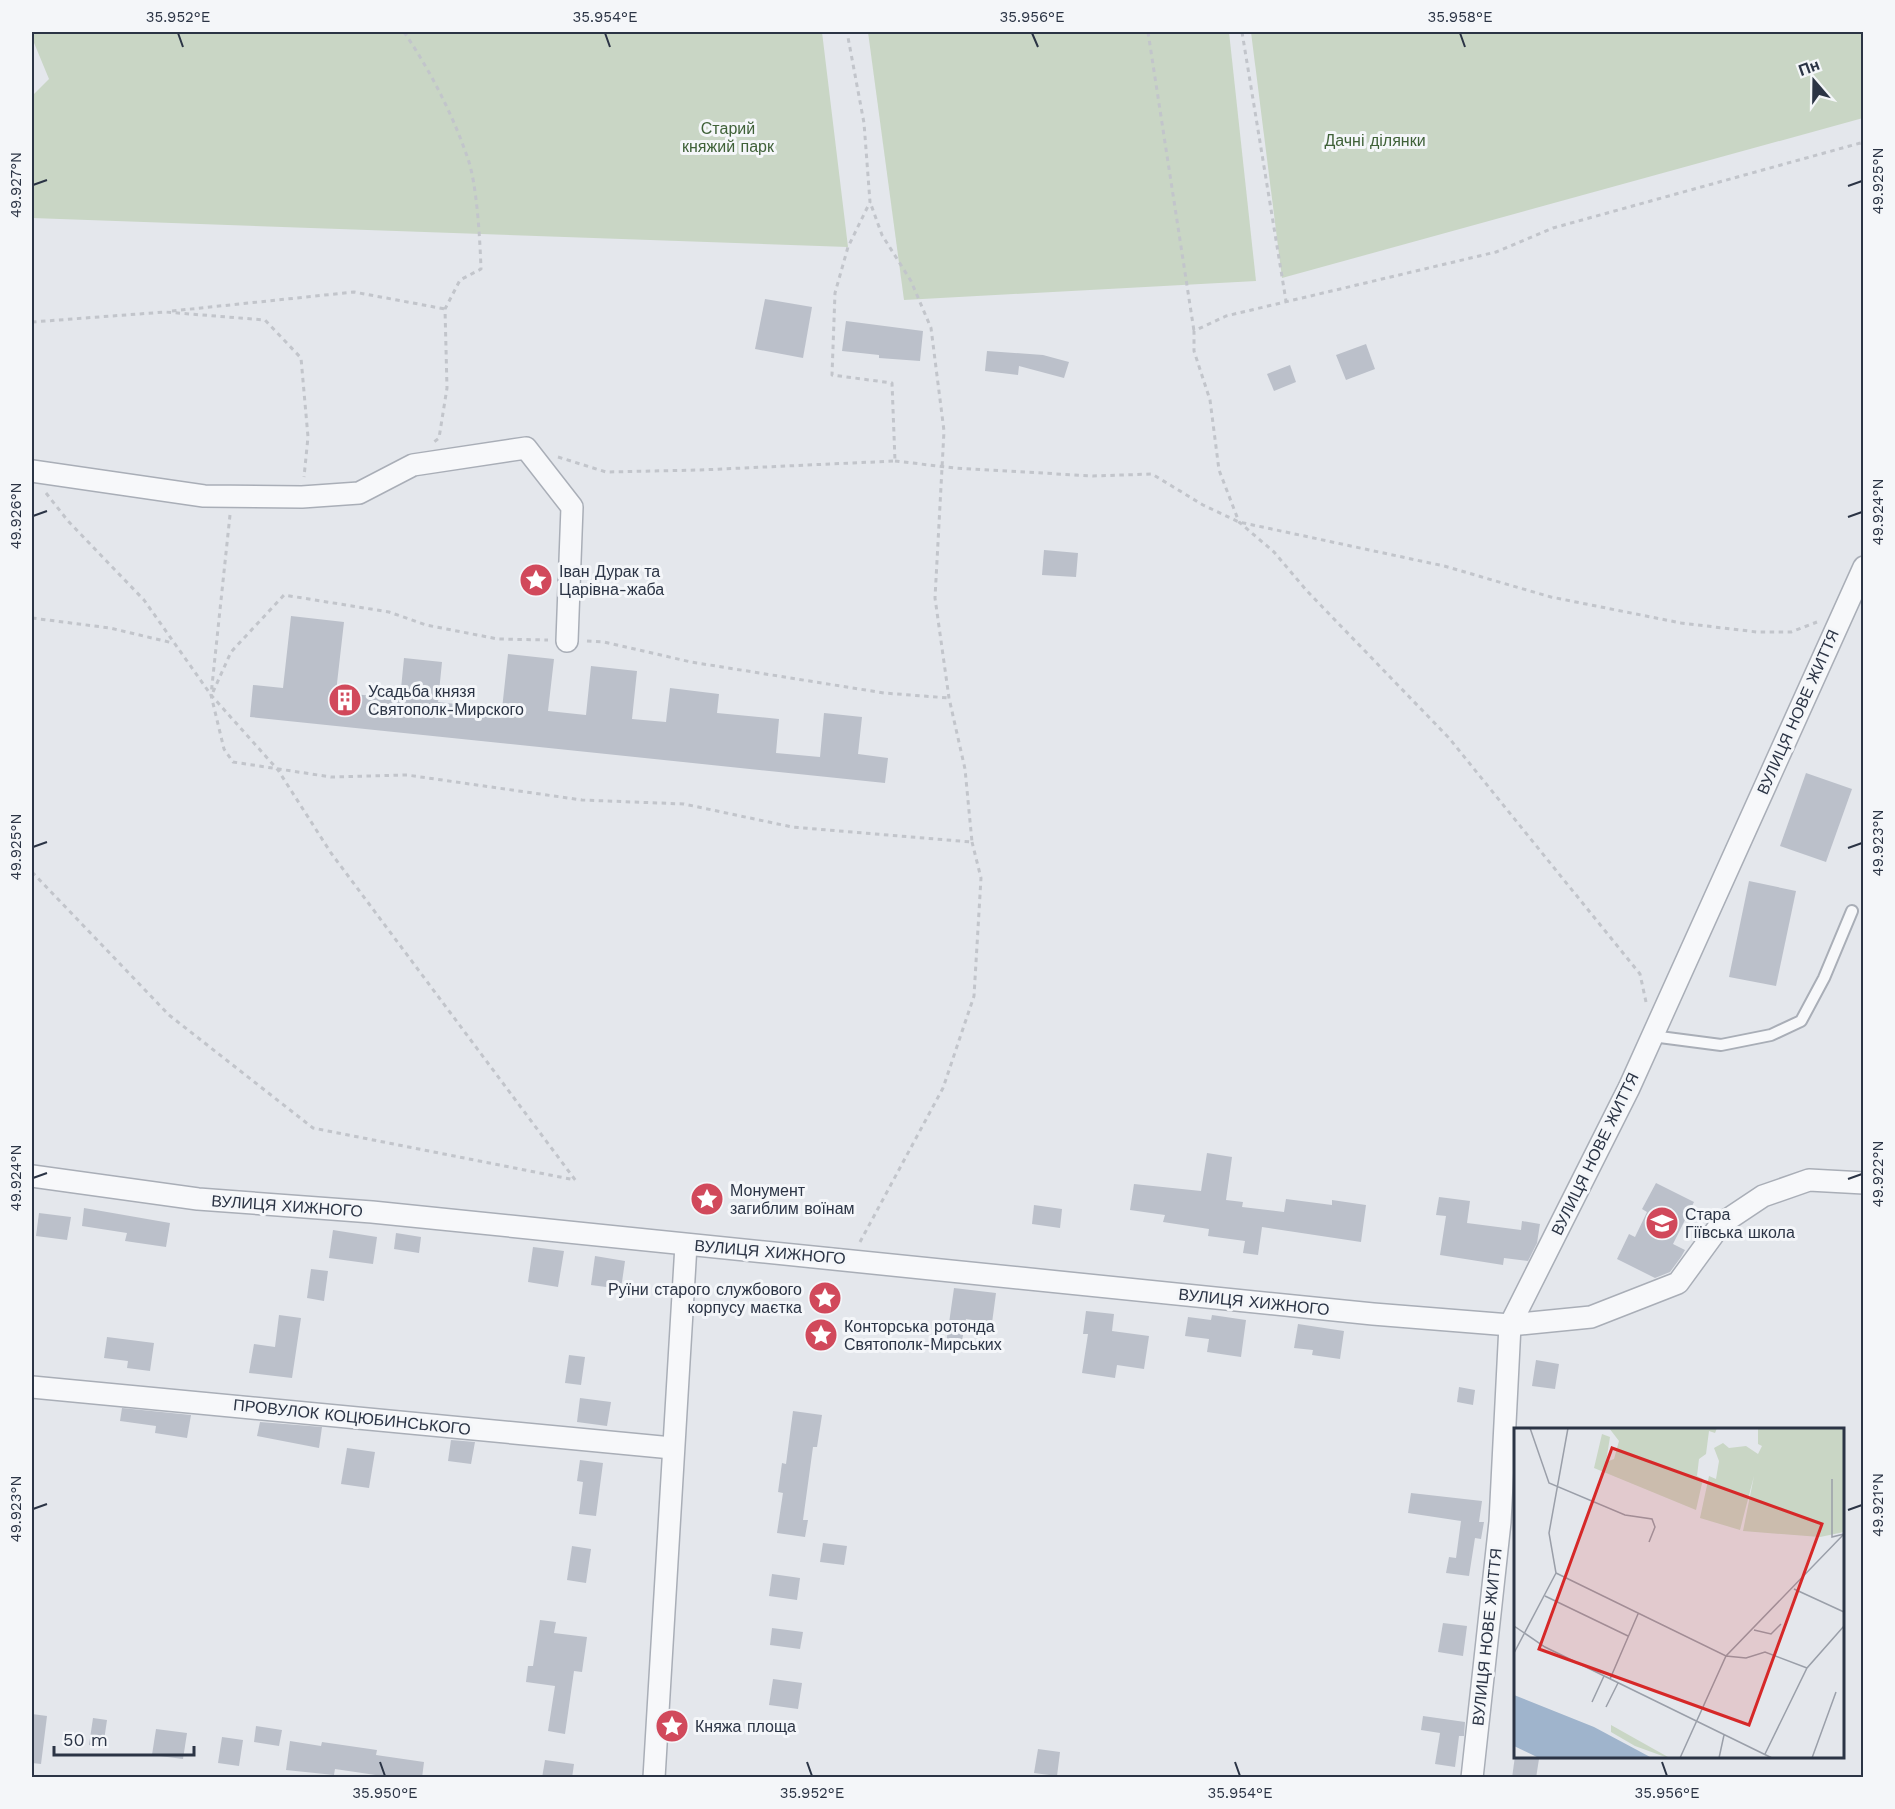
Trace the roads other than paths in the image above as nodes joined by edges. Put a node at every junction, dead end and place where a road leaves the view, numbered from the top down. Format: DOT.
graph roads {
  1 [pos="35,478"];
  2 [pos="1863,567"];
  3 [pos="1857,594"];
  4 [pos="567,641"];
  5 [pos="1852,911"];
  6 [pos="1652,1036"];
  7 [pos="32,1176"];
  8 [pos="1863,1183"];
  9 [pos="686,1245"];
  10 [pos="1510,1325"];
  11 [pos="32,1387"];
  12 [pos="672,1448"];
  13 [pos="654,1778"];
  14 [pos="1472,1778"];
  1 -- 4 [label="street"];
  2 -- 3 [label="street, ВУЛИЦЯ НОВЕ ЖИТТЯ"];
  3 -- 6 [label="street, ВУЛИЦЯ НОВЕ ЖИТТЯ"];
  5 -- 6 [label="lane"];
  6 -- 10 [label="street, ВУЛИЦЯ НОВЕ ЖИТТЯ"];
  7 -- 9 [label="street, ВУЛИЦЯ ХИЖНОГО"];
  8 -- 10 [label="street, ВУЛИЦЯ ХИЖНОГО"];
  9 -- 10 [label="street, ВУЛИЦЯ ХИЖНОГО"];
  9 -- 12 [label="street"];
  10 -- 14 [label="street, ВУЛИЦЯ НОВЕ ЖИТТЯ"];
  11 -- 12 [label="street, ПРОВУЛОК КОЦЮБИНСЬКОГО"];
  12 -- 13 [label="street"];
}
